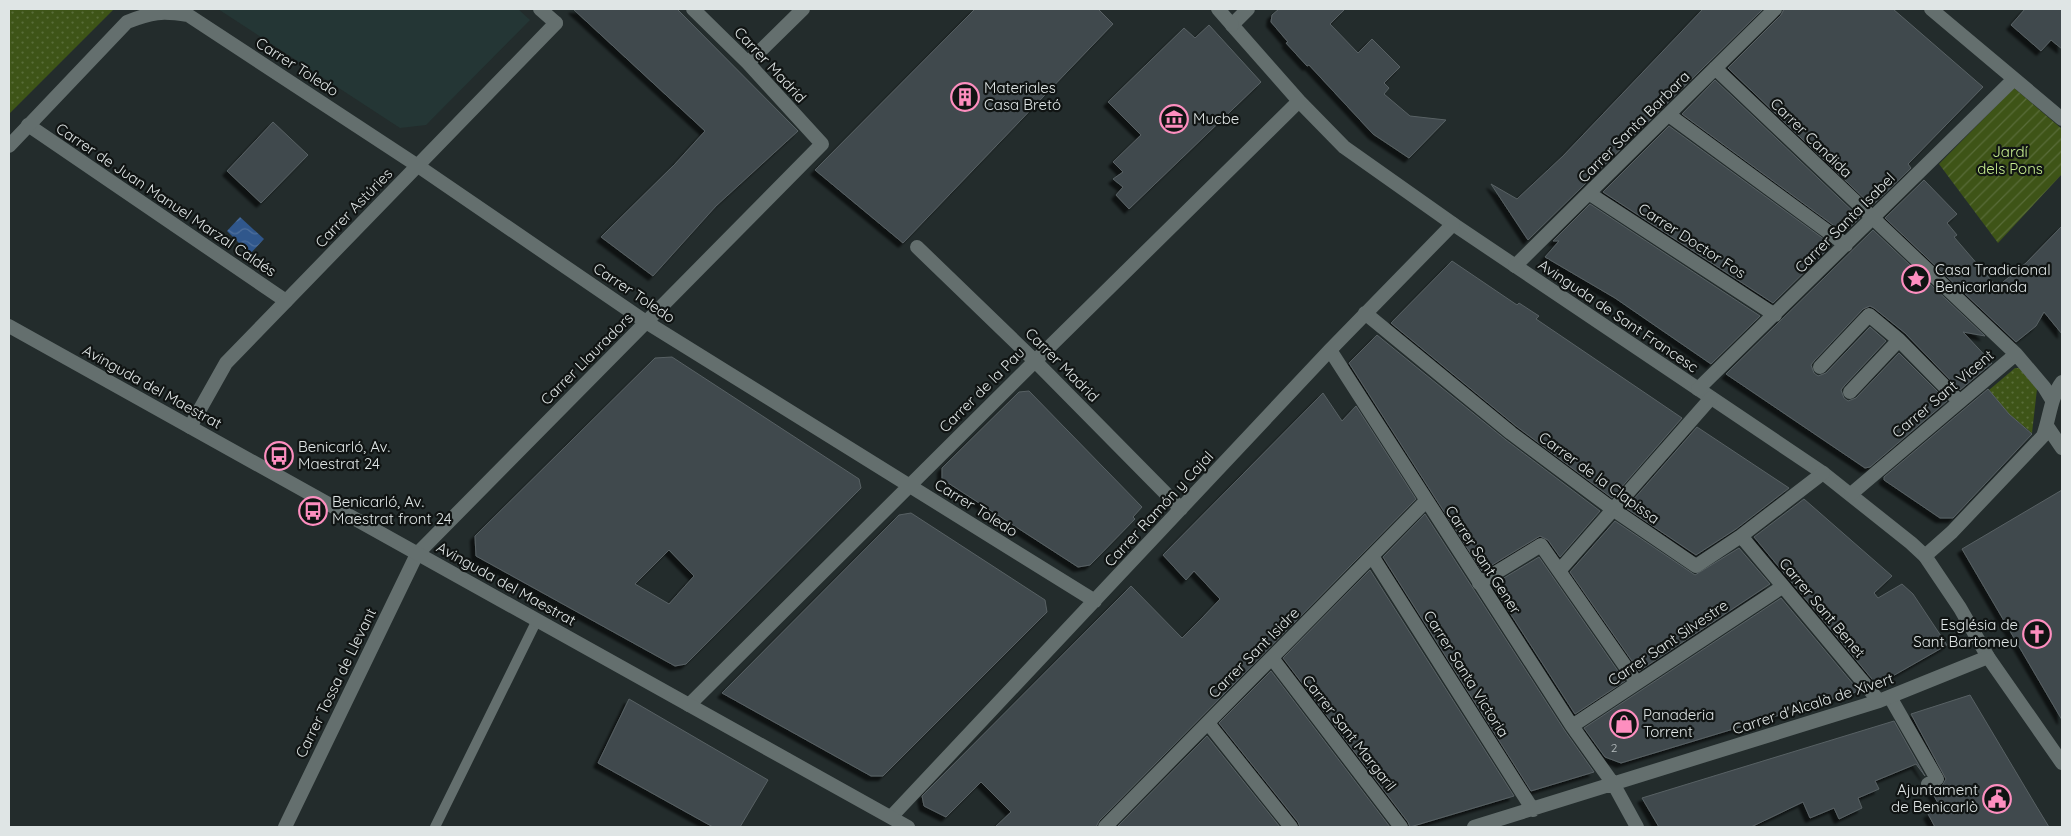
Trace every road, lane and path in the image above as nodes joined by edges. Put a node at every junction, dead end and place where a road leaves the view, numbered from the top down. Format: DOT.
graph roads {
  1 [pos="540,9"];
  2 [pos="693,9"];
  3 [pos="803,9"];
  4 [pos="1218,9"];
  5 [pos="1248,9"];
  6 [pos="1775,9"];
  7 [pos="1931,9"];
  8 [pos="159,10"];
  9 [pos="1232,25"];
  10 [pos="748,63"];
  11 [pos="1715,68"];
  12 [pos="2014,79"];
  13 [pos="1299,101"];
  14 [pos="1669,115"];
  15 [pos="2062,119"];
  16 [pos="28,125"];
  17 [pos="822,144"];
  18 [pos="9,146"];
  19 [pos="418,166"];
  20 [pos="1590,194"];
  21 [pos="1872,219"];
  22 [pos="1453,224"];
  23 [pos="1846,245"];
  24 [pos="918,247"];
  25 [pos="1515,266"];
  26 [pos="286,301"];
  27 [pos="1365,314"];
  28 [pos="1775,315"];
  29 [pos="646,322"];
  30 [pos="9,326"];
  31 [pos="1898,340"];
  32 [pos="1330,350"];
  33 [pos="2016,354"];
  34 [pos="1035,361"];
  35 [pos="1820,367"];
  36 [pos="2062,382"];
  37 [pos="1698,389"];
  38 [pos="1850,392"];
  39 [pos="1711,398"];
  40 [pos="2052,400"];
  41 [pos="1959,401"];
  42 [pos="2047,426"];
  43 [pos="190,427"];
  44 [pos="2062,448"];
  45 [pos="1822,474"];
  46 [pos="909,485"];
  47 [pos="1851,494"];
  48 [pos="1426,501"];
  49 [pos="1181,509"];
  50 [pos="1614,510"];
  51 [pos="1741,536"];
  52 [pos="417,554"];
  53 [pos="1372,556"];
  54 [pos="1925,556"];
  55 [pos="1559,571"];
  56 [pos="1479,583"];
  57 [pos="1782,587"];
  58 [pos="1095,601"];
  59 [pos="537,620"];
  60 [pos="1988,657"];
  61 [pos="1272,658"];
  62 [pos="1636,683"];
  63 [pos="1884,699"];
  64 [pos="689,705"];
  65 [pos="1208,723"];
  66 [pos="1572,726"];
  67 [pos="2061,759"];
  68 [pos="1928,784"];
  69 [pos="1614,785"];
  70 [pos="1533,810"];
  71 [pos="891,817"];
  72 [pos="285,827"];
  73 [pos="435,827"];
  74 [pos="908,827"];
  75 [pos="1105,827"];
  76 [pos="1291,827"];
  77 [pos="1401,827"];
  78 [pos="1474,827"];
  79 [pos="1637,827"];
  1 -- 19 [label="street, Carrer Astúries"];
  2 -- 10 [label="street, Carrer Madrid"];
  3 -- 10 [label="street"];
  4 -- 9 [label="street, Avinguda de Sant Francesc"];
  5 -- 9 [label="street"];
  6 -- 11 [label="street, Carrer Santa Barbara"];
  7 -- 12 [label="street"];
  8 -- 16 [label="street"];
  8 -- 19 [label="street, Carrer Toledo"];
  9 -- 13 [label="street, Avinguda de Sant Francesc"];
  10 -- 17 [label="street, Carrer Madrid"];
  11 -- 14 [label="street, Carrer Santa Barbara"];
  11 -- 21 [label="street, Carrer Candida"];
  12 -- 15 [label="street"];
  12 -- 21 [label="street, Carrer Santa Isabel"];
  13 -- 22 [label="street, Avinguda de Sant Francesc"];
  13 -- 34 [label="street, Carrer de la Pau"];
  14 -- 20 [label="street, Carrer Santa Barbara"];
  14 -- 23 [label="street"];
  16 -- 18 [label="street"];
  16 -- 26 [label="street, Carrer de Juan Manuel Marzal Caldés"];
  17 -- 29 [label="street, Carrer Llauradors"];
  19 -- 26 [label="street, Carrer Astúries"];
  19 -- 29 [label="street, Carrer Toledo"];
  20 -- 25 [label="street, Carrer Santa Barbara"];
  20 -- 28 [label="street, Carrer Doctor Fos"];
  21 -- 23 [label="street, Carrer Santa Isabel"];
  21 -- 33 [label="street, Carrer Candida"];
  22 -- 25 [label="street, Avinguda de Sant Francesc"];
  22 -- 27 [label="street, Carrer Ramón y Cajal"];
  23 -- 28 [label="street, Carrer Santa Isabel"];
  24 -- 34 [label="street, Carrer Madrid"];
  25 -- 37 [label="street, Avinguda de Sant Francesc"];
  26 -- 43 [label="street, Carrer Astúries"];
  27 -- 32 [label="street, Carrer Ramón y Cajal"];
  27 -- 50 [label="street, Carrer de la Clapissa"];
  28 -- 37 [label="street, Carrer Santa Isabel"];
  29 -- 46 [label="street, Carrer Toledo"];
  29 -- 52 [label="street, Carrer Llauradors"];
  30 -- 43 [label="street, Avinguda del Maestrat"];
  31 -- 35 [label="street"];
  31 -- 38 [label="street"];
  31 -- 41 [label="street"];
  32 -- 48 [label="street, Carrer Sant Gener"];
  32 -- 49 [label="street, Carrer Ramón y Cajal"];
  33 -- 40 [label="street, Carrer Sant Vicent"];
  33 -- 41 [label="street, Carrer Sant Vicent"];
  34 -- 46 [label="street, Carrer de la Pau"];
  34 -- 49 [label="street, Carrer Madrid"];
  36 -- 40 [label="street"];
  37 -- 39 [label="street, Avinguda de Sant Francesc"];
  39 -- 45 [label="street, Avinguda de Sant Francesc"];
  39 -- 50 [label="street"];
  40 -- 42 [label="street"];
  41 -- 47 [label="street, Carrer Sant Vicent"];
  42 -- 44 [label="street"];
  42 -- 54 [label="street"];
  43 -- 52 [label="street, Avinguda del Maestrat"];
  45 -- 47 [label="street, Avinguda de Sant Francesc"];
  45 -- 51 [label="street, Carrer de la Clapissa"];
  46 -- 58 [label="street, Carrer Toledo"];
  46 -- 64 [label="street, Carrer de la Pau"];
  47 -- 54 [label="street, Avinguda de Sant Francesc"];
  48 -- 53 [label="street, Carrer Sant Isidre"];
  48 -- 56 [label="street, Carrer Sant Gener"];
  49 -- 58 [label="street, Carrer Ramón y Cajal"];
  50 -- 51 [label="street, Carrer de la Clapissa"];
  50 -- 55 [label="street"];
  51 -- 57 [label="street, Carrer Sant Benet"];
  52 -- 59 [label="street, Avinguda del Maestrat"];
  52 -- 72 [label="street, Carrer Tossa de Llevant"];
  53 -- 61 [label="street, Carrer Sant Isidre"];
  53 -- 70 [label="street, Carrer Santa Victoria"];
  54 -- 60 [label="street, Avinguda de Sant Francesc"];
  55 -- 56 [label="street"];
  55 -- 62 [label="street"];
  56 -- 66 [label="street, Carrer Sant Gener"];
  57 -- 62 [label="street, Carrer Sant Silvestre"];
  57 -- 63 [label="street, Carrer Sant Benet"];
  58 -- 71 [label="street, Carrer Ramón y Cajal"];
  59 -- 64 [label="street, Avinguda del Maestrat"];
  59 -- 73 [label="lane"];
  60 -- 63 [label="street, Carrer d'Alcalà de Xivert"];
  60 -- 67 [label="street, Avinguda de Sant Francesc"];
  61 -- 65 [label="street, Carrer Sant Isidre"];
  61 -- 77 [label="street, Carrer Sant Margaril"];
  62 -- 66 [label="street, Carrer Sant Silvestre"];
  63 -- 68 [label="street, Carrer Sant Benet"];
  63 -- 69 [label="street, Carrer d'Alcalà de Xivert"];
  64 -- 71 [label="street, Avinguda del Maestrat"];
  65 -- 75 [label="street, Carrer Sant Isidre"];
  65 -- 76 [label="street"];
  66 -- 69 [label="street, Carrer Sant Gener"];
  69 -- 70 [label="street, Carrer d'Alcalà de Xivert"];
  69 -- 79 [label="street, Carrer Sant Gener"];
  70 -- 78 [label="street, Carrer d'Alcalà de Xivert"];
  71 -- 74 [label="street, Avinguda del Maestrat"];
}
